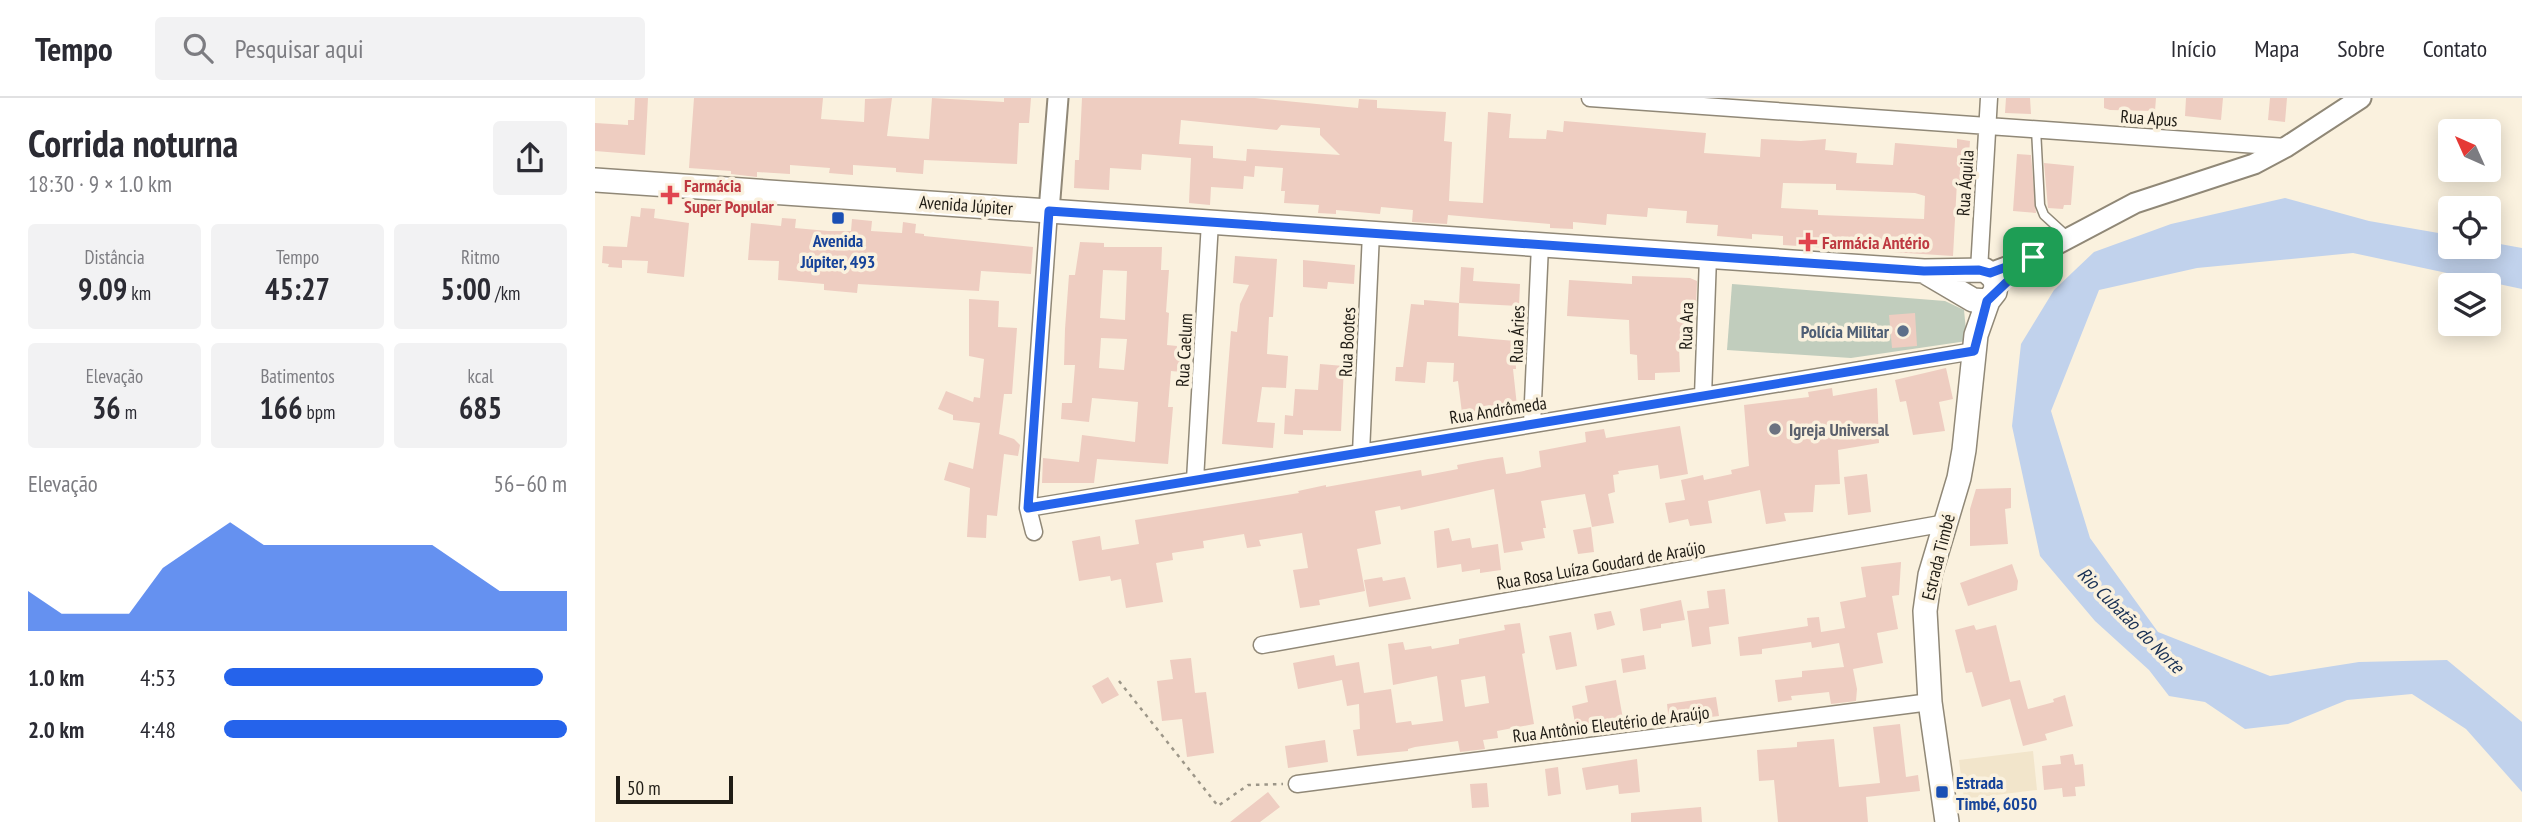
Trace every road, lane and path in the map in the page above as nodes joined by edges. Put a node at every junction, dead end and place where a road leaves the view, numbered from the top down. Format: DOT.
graph roads {
  1 [pos="1058,98"];
  2 [pos="1590,98"];
  3 [pos="1989,98"];
  4 [pos="2361,98"];
  5 [pos="1988,126"];
  6 [pos="2036,130"];
  7 [pos="2286,147"];
  8 [pos="595,180"];
  9 [pos="1049,211"];
  10 [pos="1210,222"];
  11 [pos="1371,233"];
  12 [pos="2068,237"];
  13 [pos="1540,245"];
  14 [pos="1707,257"];
  15 [pos="1980,286"];
  16 [pos="1975,343"];
  17 [pos="1703,396"];
  18 [pos="1532,424"];
  19 [pos="1361,453"];
  20 [pos="1195,480"];
  21 [pos="1028,508"];
  22 [pos="1946,523"];
  23 [pos="1034,533"];
  24 [pos="1262,645"];
  25 [pos="1119,681"];
  26 [pos="1930,702"];
  27 [pos="1297,784"];
  28 [pos="1947,822"];
  1 -- 9 [label="street"];
  2 -- 5 [label="street, Rua Apus"];
  3 -- 5 [label="street, Rua Áquila"];
  4 -- 7 [label="street"];
  5 -- 6 [label="street, Rua Apus"];
  5 -- 15 [label="street, Rua Áquila"];
  6 -- 7 [label="street, Rua Apus"];
  6 -- 12 [label="lane"];
  7 -- 12 [label="street"];
  8 -- 9 [label="main road, Avenida Júpiter"];
  9 -- 10 [label="main road, Avenida Júpiter"];
  9 -- 21 [label="street"];
  10 -- 11 [label="main road, Avenida Júpiter"];
  10 -- 20 [label="street, Rua Caelum"];
  11 -- 13 [label="main road, Avenida Júpiter"];
  11 -- 19 [label="street, Rua Bootes"];
  12 -- 15 [label="street"];
  13 -- 14 [label="main road, Avenida Júpiter"];
  13 -- 18 [label="street, Rua Áries"];
  14 -- 15 [label="main road, Avenida Júpiter"];
  14 -- 17 [label="street, Rua Ara"];
  15 -- 16 [label="main road, Estrada Timbé"];
  16 -- 17 [label="street, Rua Andrômeda"];
  16 -- 22 [label="main road, Estrada Timbé"];
  17 -- 18 [label="street, Rua Andrômeda"];
  18 -- 19 [label="street, Rua Andrômeda"];
  19 -- 20 [label="street, Rua Andrômeda"];
  20 -- 21 [label="street, Rua Andrômeda"];
  21 -- 23 [label="street"];
  22 -- 24 [label="street, Rua Rosa Luíza Goudard de Araújo"];
  22 -- 26 [label="main road, Estrada Timbé"];
  25 -- 27 [label="path"];
  26 -- 27 [label="street, Rua Antônio Eleutério de Araújo"];
  26 -- 28 [label="main road, Estrada Timbé"];
}
